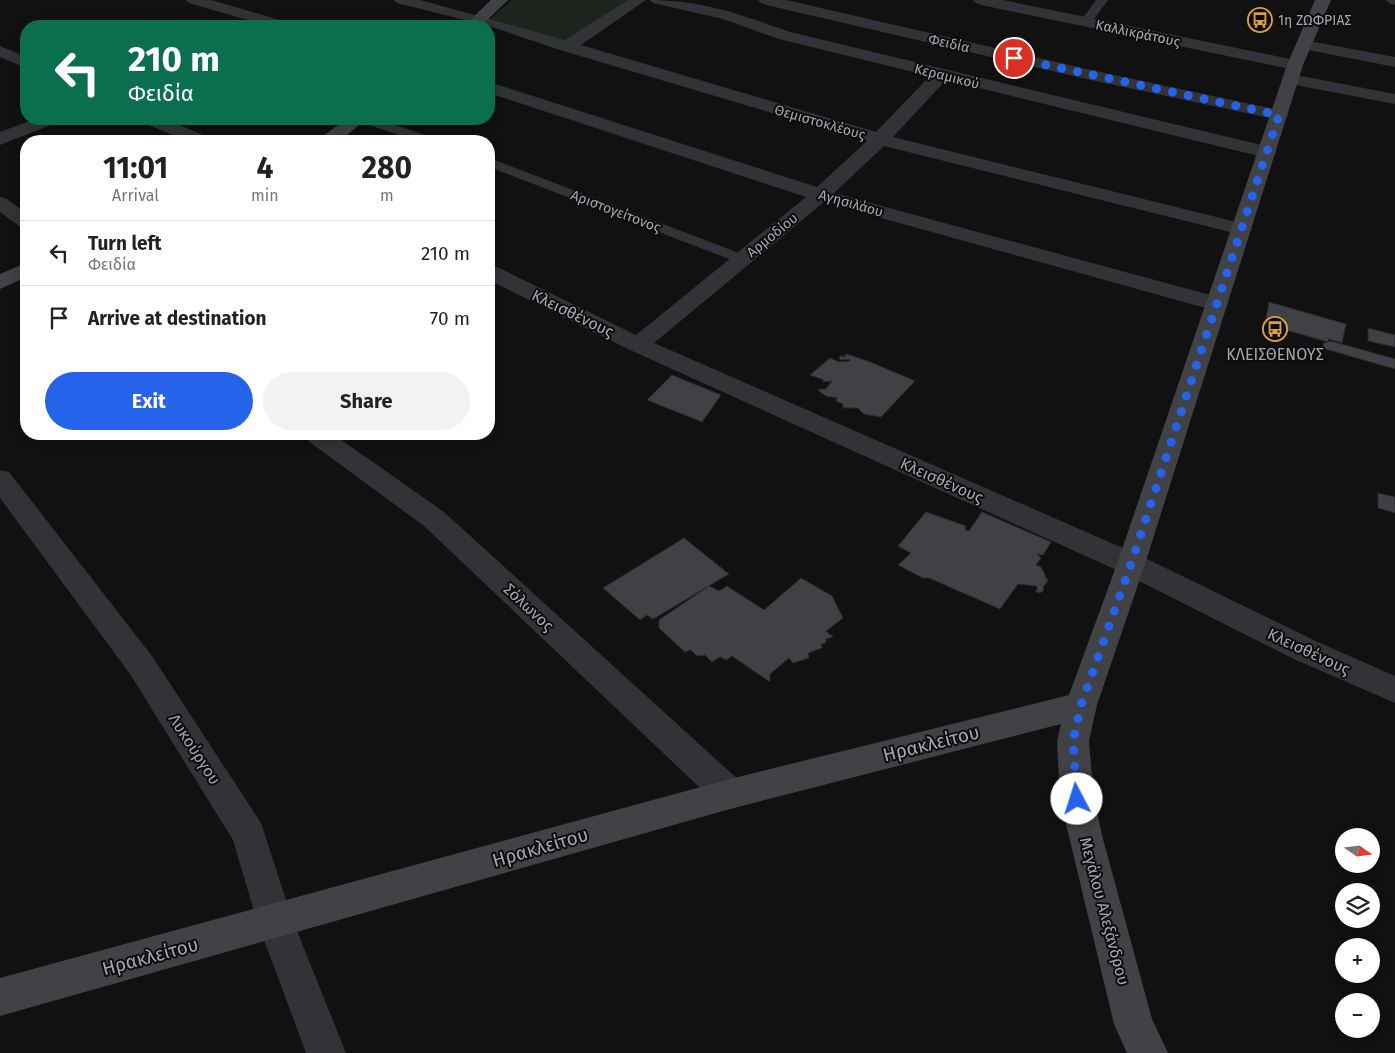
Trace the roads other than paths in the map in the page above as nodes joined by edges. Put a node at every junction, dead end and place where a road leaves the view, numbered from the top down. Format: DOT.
graph roads {
  1 [pos="194,0"];
  2 [pos="402,0"];
  3 [pos="500,0"];
  4 [pos="638,0"];
  5 [pos="658,0"];
  6 [pos="766,0"];
  7 [pos="981,0"];
  8 [pos="1102,0"];
  9 [pos="1324,0"];
  10 [pos="242,14"];
  11 [pos="230,20"];
  12 [pos="263,20"];
  13 [pos="466,20"];
  14 [pos="479,20"];
  15 [pos="1086,22"];
  16 [pos="495,28"];
  17 [pos="1304,45"];
  18 [pos="566,47"];
  19 [pos="0,51"];
  20 [pos="20,60"];
  21 [pos="1395,62"];
  22 [pos="1293,72"];
  23 [pos="941,75"];
  24 [pos="495,90"];
  25 [pos="1395,99"];
  26 [pos="1279,115"];
  27 [pos="35,125"];
  28 [pos="170,125"];
  29 [pos="349,125"];
  30 [pos="382,125"];
  31 [pos="189,135"];
  32 [pos="337,135"];
  33 [pos="412,135"];
  34 [pos="0,139"];
  35 [pos="880,139"];
  36 [pos="1267,152"];
  37 [pos="495,166"];
  38 [pos="820,195"];
  39 [pos="0,203"];
  40 [pos="20,218"];
  41 [pos="1242,229"];
  42 [pos="742,259"];
  43 [pos="20,273"];
  44 [pos="495,275"];
  45 [pos="0,282"];
  46 [pos="1217,304"];
  47 [pos="638,344"];
  48 [pos="324,440"];
  49 [pos="1,482"];
  50 [pos="1131,564"];
  51 [pos="1395,690"];
  52 [pos="1081,705"];
  53 [pos="730,794"];
  54 [pos="275,921"];
  55 [pos="0,997"];
  56 [pos="1139,1043"];
  57 [pos="326,1053"];
  1 -- 10 [label="street"];
  2 -- 13 [label="street, Θεμιστοκλέους"];
  3 -- 14 [label="main road"];
  4 -- 18 [label="street"];
  5 -- 23 [label="street, Κεραμικού"];
  6 -- 26 [label="street, Φειδία"];
  7 -- 15 [label="street, Καλλικράτους"];
  8 -- 15 [label="lane"];
  9 -- 17 [label="main road, Μεγάλου Αλεξάνδρου"];
  10 -- 11 [label="street"];
  10 -- 12 [label="street"];
  15 -- 22 [label="street, Καλλικράτους"];
  16 -- 18 [label="street, Θεμιστοκλέους"];
  17 -- 21 [label="street"];
  17 -- 22 [label="main road, Μεγάλου Αλεξάνδρου"];
  18 -- 35 [label="street, Θεμιστοκλέους"];
  19 -- 20 [label="street"];
  22 -- 25 [label="street, Καλλικράτους"];
  22 -- 26 [label="main road, Μεγάλου Αλεξάνδρου"];
  23 -- 35 [label="street, Αρμοδίου"];
  23 -- 36 [label="street, Κεραμικού"];
  24 -- 38 [label="street, Αγησιλάου"];
  26 -- 36 [label="main road, Μεγάλου Αλεξάνδρου"];
  27 -- 34 [label="street"];
  28 -- 31 [label="street"];
  29 -- 32 [label="main road"];
  30 -- 33 [label="lane"];
  35 -- 38 [label="street, Αρμοδίου"];
  35 -- 41 [label="street, Θεμιστοκλέους"];
  36 -- 41 [label="main road, Μεγάλου Αλεξάνδρου"];
  37 -- 42 [label="lane, Αριστογείτονος"];
  38 -- 42 [label="street, Αρμοδίου"];
  38 -- 46 [label="street, Αγησιλάου"];
  39 -- 40 [label="street"];
  41 -- 46 [label="main road, Μεγάλου Αλεξάνδρου"];
  42 -- 47 [label="street, Αρμοδίου"];
  43 -- 45 [label="main road"];
  44 -- 47 [label="street, Κλεισθένους"];
  46 -- 50 [label="main road, Μεγάλου Αλεξάνδρου"];
  47 -- 50 [label="street, Κλεισθένους"];
  48 -- 53 [label="street, Σόλωνος"];
  49 -- 54 [label="street, Λυκούργου"];
  50 -- 51 [label="street, Κλεισθένους"];
  50 -- 52 [label="main road, Μεγάλου Αλεξάνδρου"];
  52 -- 53 [label="main road, Ηρακλείτου"];
  52 -- 56 [label="main road, Μεγάλου Αλεξάνδρου"];
  53 -- 54 [label="main road, Ηρακλείτου"];
  54 -- 55 [label="main road, Ηρακλείτου"];
  54 -- 57 [label="street, Λυκούργου"];
}
